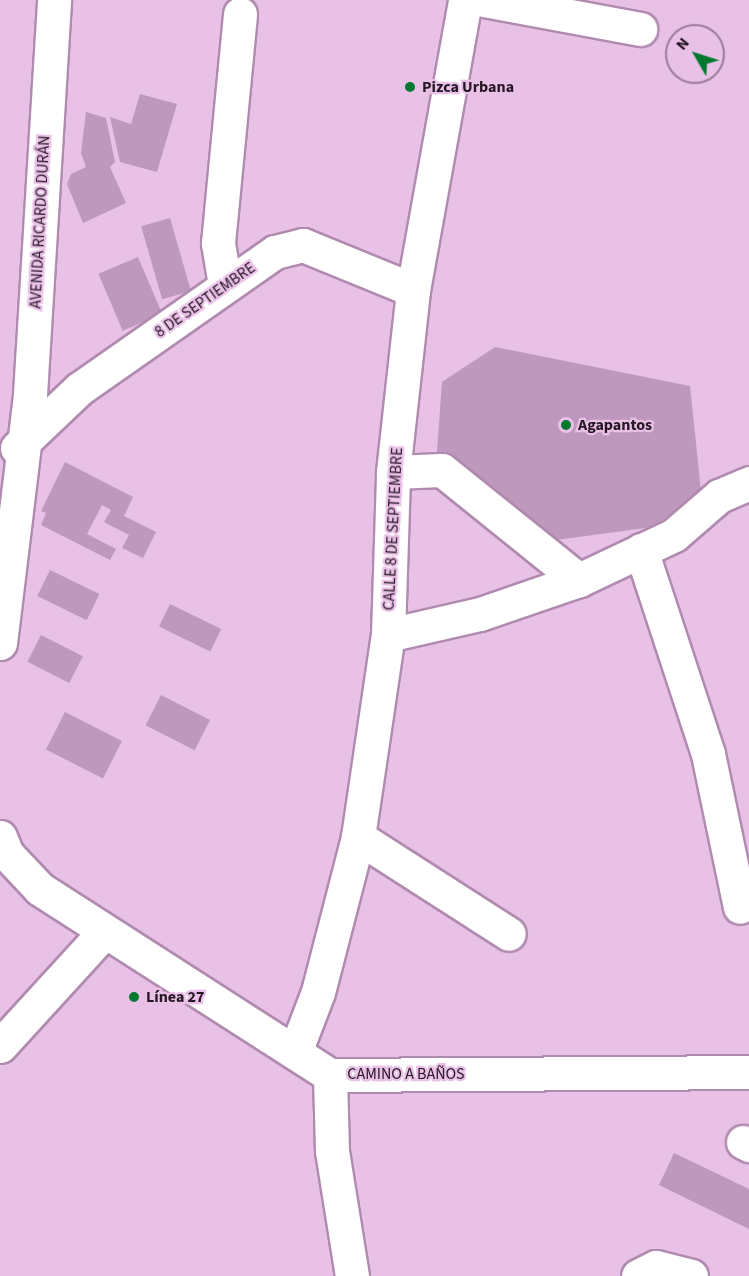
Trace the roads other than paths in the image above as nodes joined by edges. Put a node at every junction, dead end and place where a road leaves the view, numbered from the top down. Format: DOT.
graph roads {
  1 [pos="54,0"];
  2 [pos="465,0"];
  3 [pos="484,0"];
  4 [pos="240,14"];
  5 [pos="640,29"];
  6 [pos="225,285"];
  7 [pos="413,290"];
  8 [pos="12,451"];
  9 [pos="393,472"];
  10 [pos="749,483"];
  11 [pos="641,550"];
  12 [pos="579,580"];
  13 [pos="388,635"];
  14 [pos="0,643"];
  15 [pos="0,837"];
  16 [pos="358,837"];
  17 [pos="740,907"];
  18 [pos="104,932"];
  19 [pos="509,934"];
  20 [pos="0,1046"];
  21 [pos="295,1052"];
  22 [pos="749,1072"];
  23 [pos="330,1075"];
  24 [pos="351,1276"];
  25 [pos="638,1276"];
  26 [pos="691,1276"];
  1 -- 8 [label="street, AVENIDA RICARDO DURÁN"];
  2 -- 7 [label="street, CALLE 8 DE SEPTIEMBRE"];
  3 -- 5 [label="street"];
  4 -- 6 [label="street"];
  6 -- 7 [label="street, 8 DE SEPTIEMBRE"];
  6 -- 8 [label="street, 8 DE SEPTIEMBRE"];
  7 -- 9 [label="street, CALLE 8 DE SEPTIEMBRE"];
  8 -- 14 [label="street"];
  9 -- 12 [label="street"];
  9 -- 13 [label="street, CALLE 8 DE SEPTIEMBRE"];
  10 -- 11 [label="street"];
  11 -- 12 [label="street"];
  11 -- 17 [label="street"];
  12 -- 13 [label="street"];
  13 -- 16 [label="street, CALLE 8 DE SEPTIEMBRE"];
  15 -- 18 [label="street, CAMINO A BAÑOS"];
  16 -- 19 [label="street"];
  16 -- 21 [label="street, CALLE 8 DE SEPTIEMBRE"];
  18 -- 20 [label="street"];
  18 -- 21 [label="street, CAMINO A BAÑOS"];
  21 -- 23 [label="street, CAMINO A BAÑOS"];
  22 -- 23 [label="street, CAMINO A BAÑOS"];
  23 -- 24 [label="street"];
  25 -- 26 [label="street"];
}
